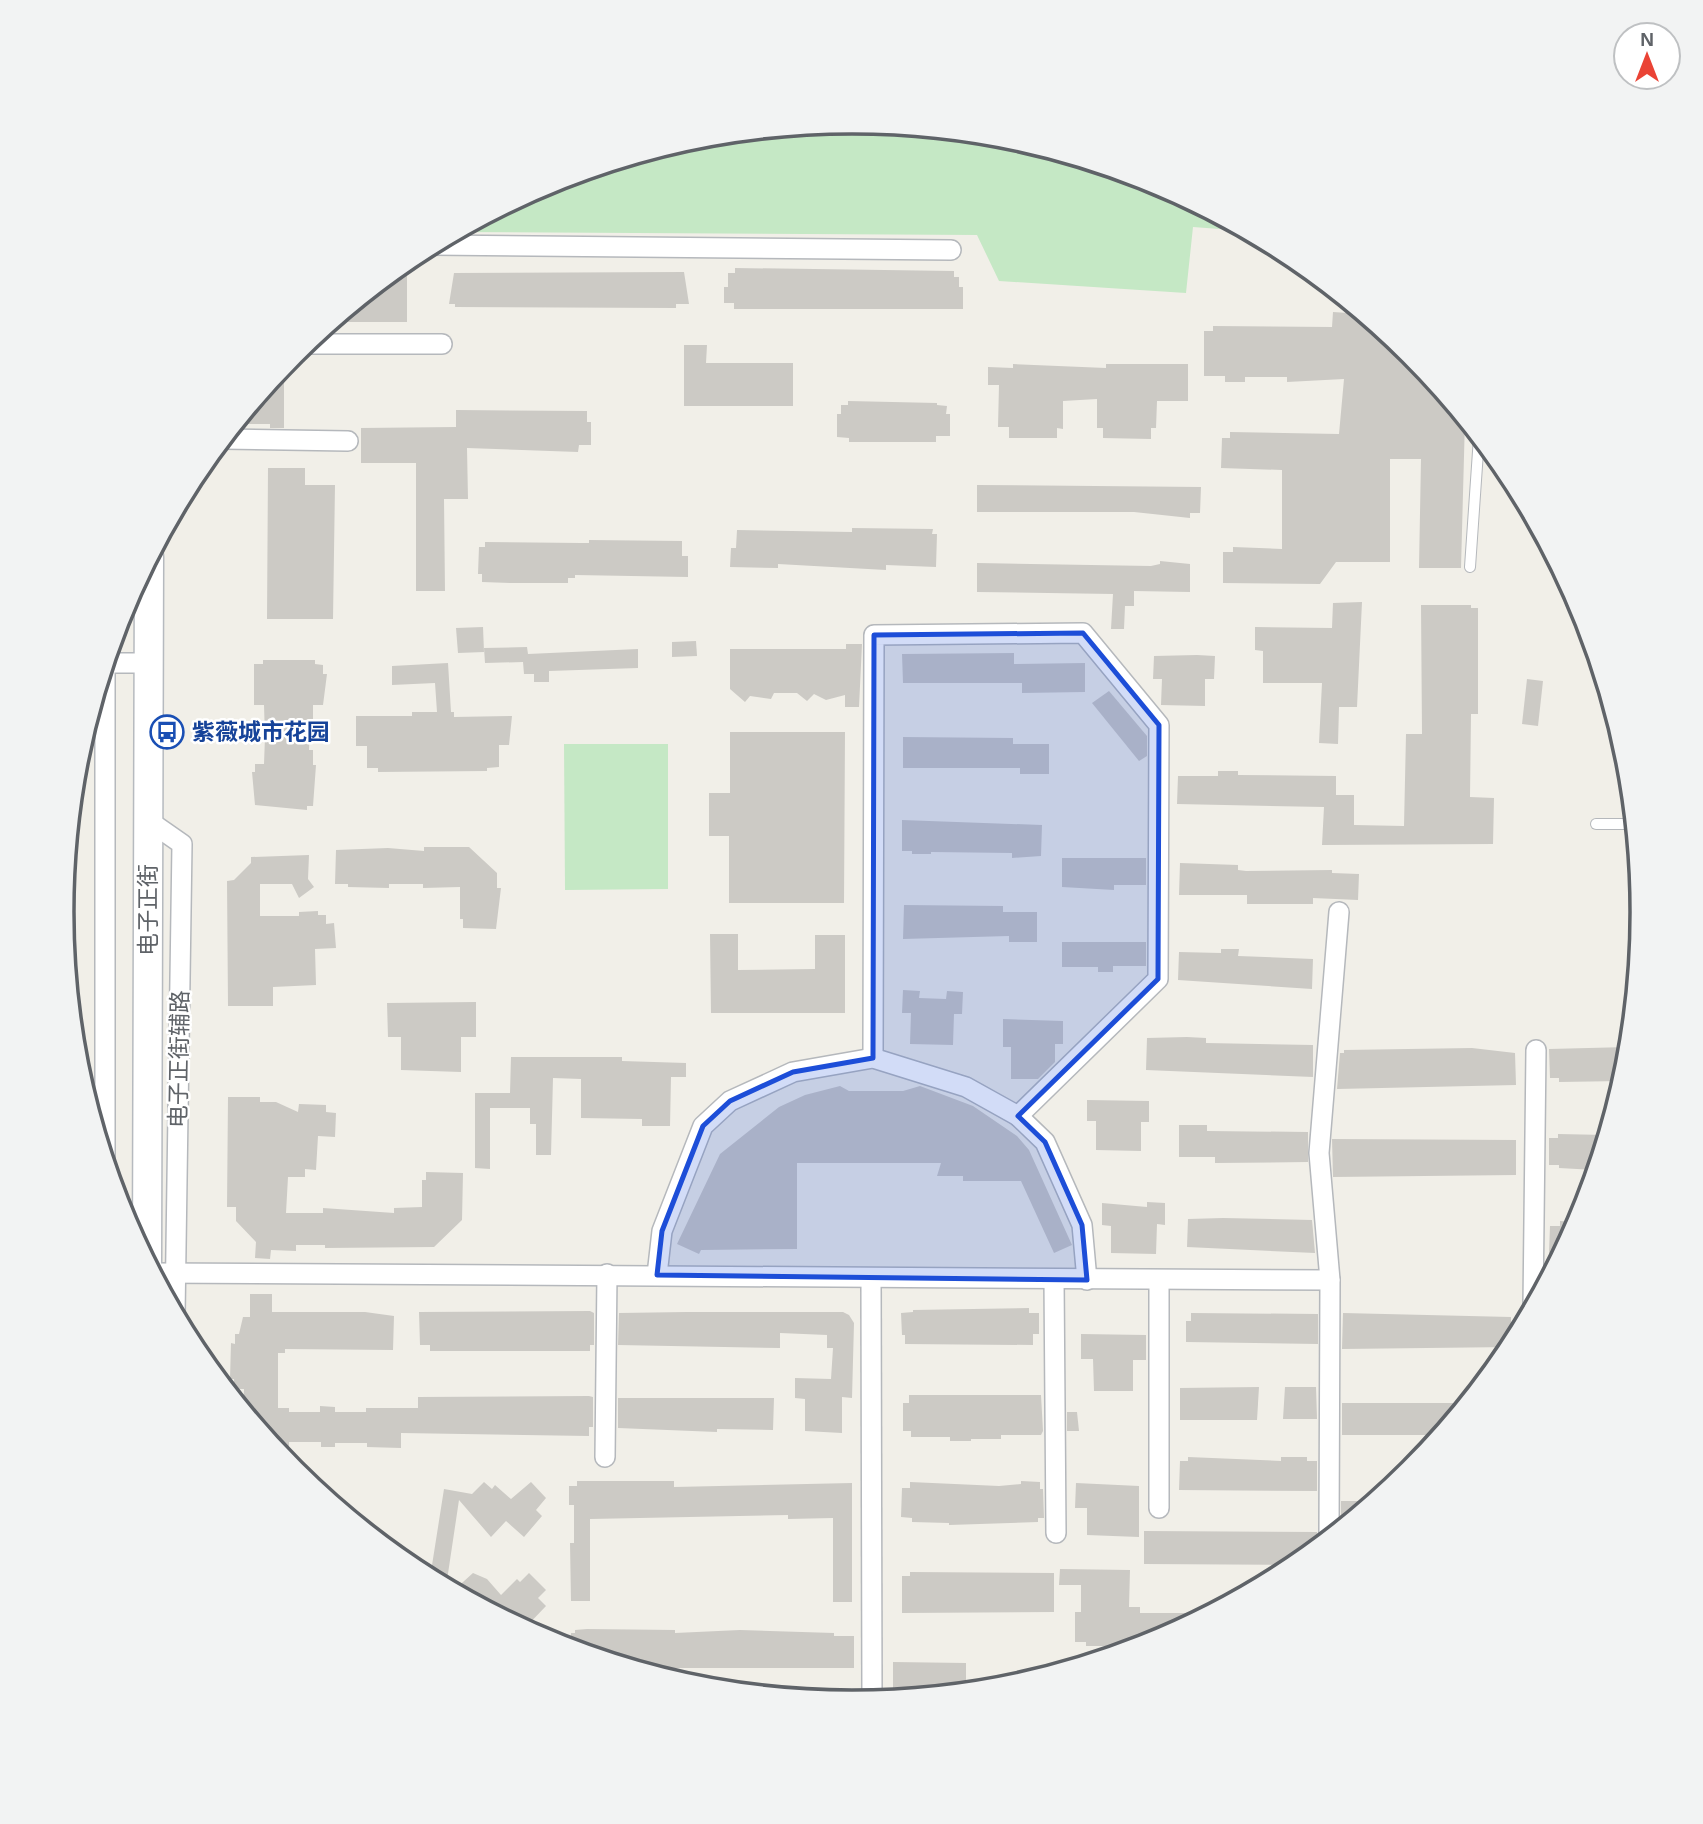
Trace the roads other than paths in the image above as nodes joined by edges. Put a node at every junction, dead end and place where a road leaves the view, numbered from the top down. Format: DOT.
graph roads {
  1 [pos="451,245"];
  2 [pos="951,250"];
  3 [pos="321,344"];
  4 [pos="442,344"];
  5 [pos="233,439"];
  6 [pos="348,440"];
  7 [pos="1478,451"];
  8 [pos="1470,567"];
  9 [pos="138,604"];
  10 [pos="127,631"];
  11 [pos="123,664"];
  12 [pos="149,821"];
  13 [pos="1595,824"];
  14 [pos="1624,824"];
  15 [pos="1339,912"];
  16 [pos="1536,1051"];
  17 [pos="873,1058"];
  18 [pos="1018,1116"];
  19 [pos="106,1133"];
  20 [pos="129,1198"];
  21 [pos="147,1241"];
  22 [pos="163,1273"];
  23 [pos="175,1273"];
  24 [pos="607,1274"];
  25 [pos="657,1275"];
  26 [pos="871,1278"];
  27 [pos="1054,1279"];
  28 [pos="1087,1280"];
  29 [pos="1159,1280"];
  30 [pos="1330,1280"];
  31 [pos="1533,1286"];
  32 [pos="175,1295"];
  33 [pos="605,1457"];
  34 [pos="1159,1508"];
  35 [pos="1329,1526"];
  36 [pos="1056,1533"];
  37 [pos="872,1689"];
  1 -- 2 [label="street"];
  3 -- 4 [label="street"];
  5 -- 6 [label="street"];
  7 -- 8 [label="lane"];
  9 -- 11 [label="main road, 电子正街"];
  10 -- 11 [label="main road, 电子正街"];
  11 -- 12 [label="main road, 电子正街"];
  11 -- 19 [label="street"];
  11 -- 20 [label="main road, 电子正街"];
  12 -- 21 [label="main road, 电子正街"];
  12 -- 23 [label="street, 电子正街辅路"];
  13 -- 14 [label="lane"];
  15 -- 30 [label="street"];
  16 -- 31 [label="street"];
  17 -- 18 [label="street"];
  17 -- 18 [label="street"];
  17 -- 25 [label="street"];
  18 -- 28 [label="street"];
  22 -- 23 [label="street"];
  23 -- 24 [label="street"];
  23 -- 32 [label="street, 电子正街辅路"];
  24 -- 25 [label="street"];
  24 -- 33 [label="street"];
  25 -- 26 [label="street"];
  26 -- 27 [label="street"];
  26 -- 37 [label="street"];
  27 -- 28 [label="street"];
  27 -- 36 [label="street"];
  28 -- 29 [label="street"];
  29 -- 30 [label="street"];
  29 -- 34 [label="street"];
  30 -- 35 [label="street"];
}
